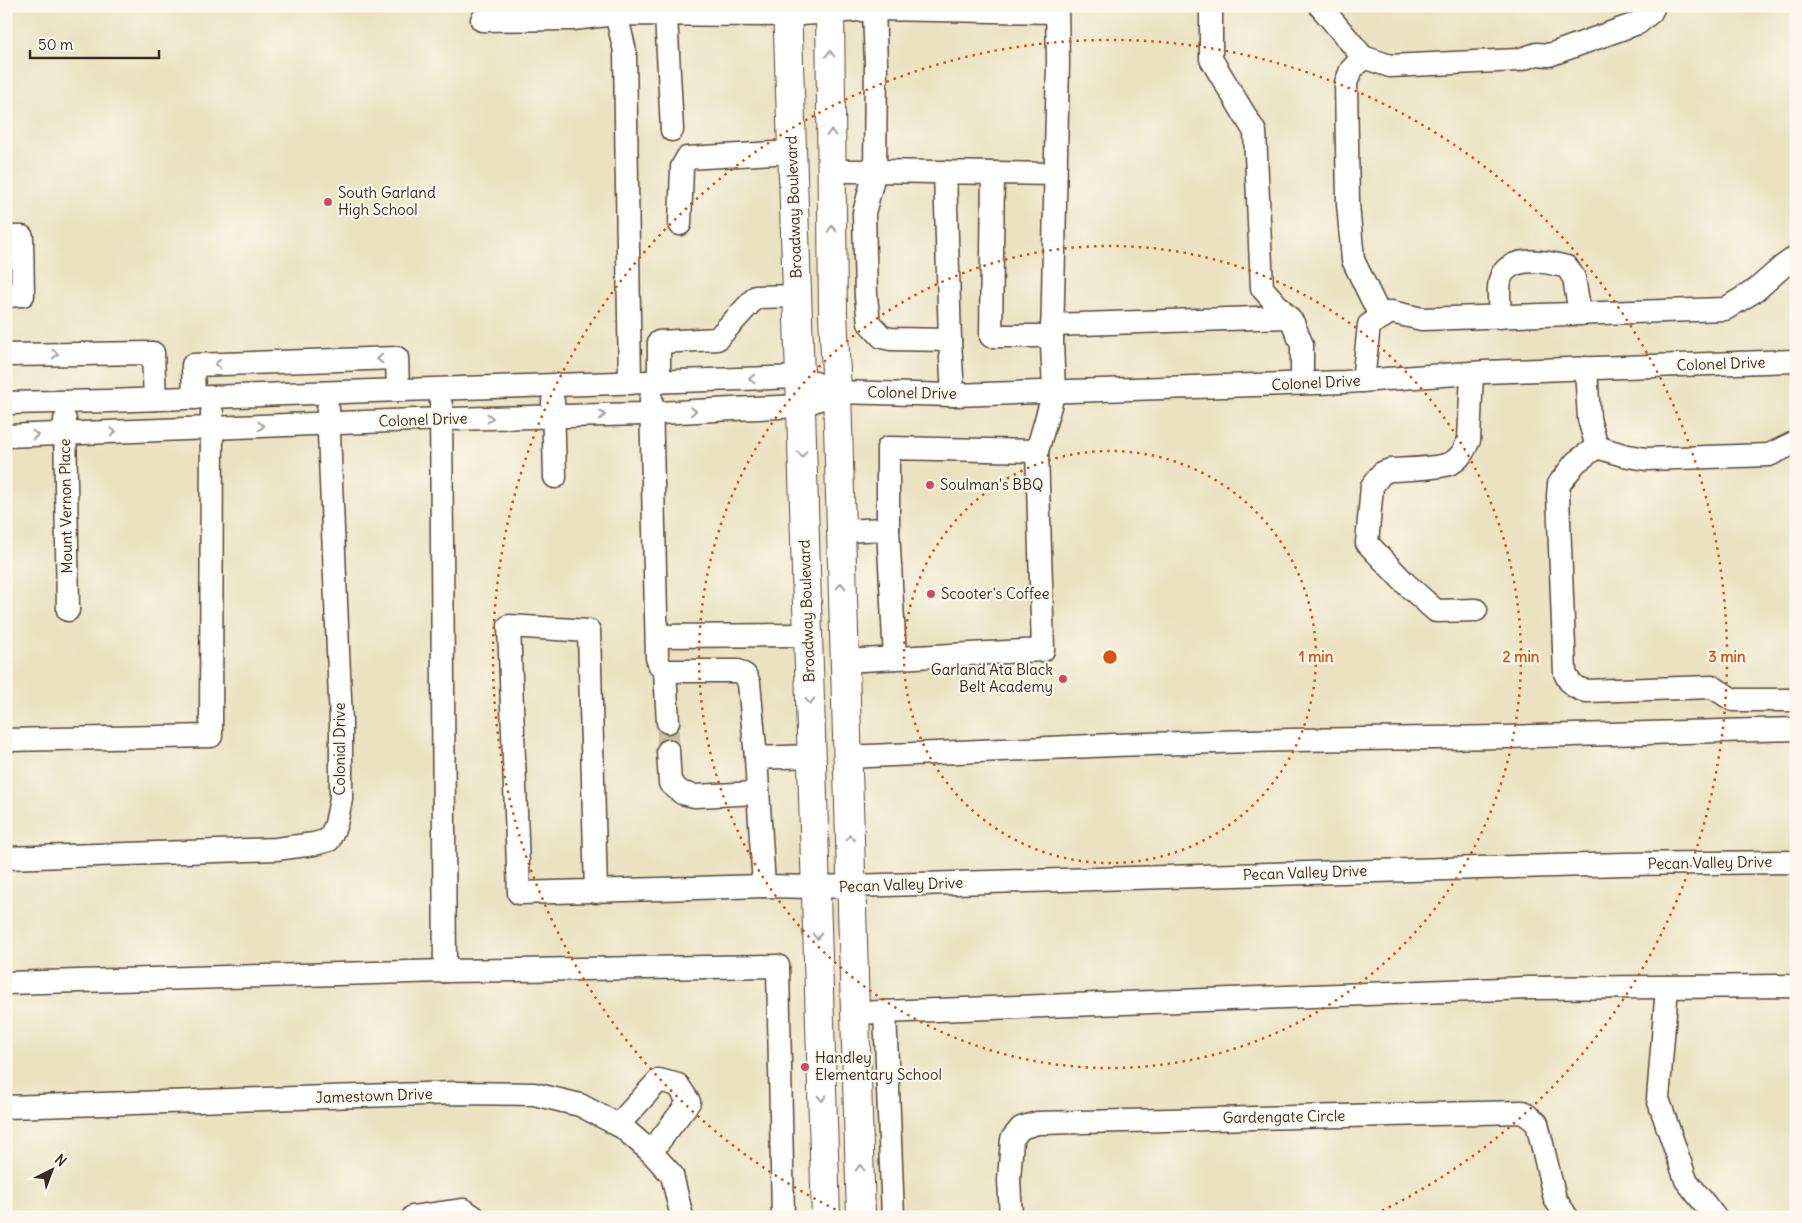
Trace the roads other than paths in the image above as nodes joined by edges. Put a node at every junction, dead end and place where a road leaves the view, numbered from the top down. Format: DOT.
graph roads {
  1 [pos="1211,6"];
  2 [pos="1320,6"];
  3 [pos="1654,6"];
  4 [pos="873,8"];
  5 [pos="901,8"];
  6 [pos="1057,9"];
  7 [pos="787,10"];
  8 [pos="830,10"];
  9 [pos="572,12"];
  10 [pos="659,12"];
  11 [pos="616,14"];
  12 [pos="482,20"];
  13 [pos="1363,58"];
  14 [pos="672,130"];
  15 [pos="792,161"];
  16 [pos="831,171"];
  17 [pos="875,171"];
  18 [pos="945,172"];
  19 [pos="993,173"];
  20 [pos="1055,174"];
  21 [pos="680,224"];
  22 [pos="6,237"];
  23 [pos="832,256"];
  24 [pos="865,256"];
  25 [pos="1796,257"];
  26 [pos="6,296"];
  27 [pos="797,296"];
  28 [pos="866,297"];
  29 [pos="833,298"];
  30 [pos="1580,314"];
  31 [pos="1288,317"];
  32 [pos="1500,317"];
  33 [pos="1381,318"];
  34 [pos="1052,330"];
  35 [pos="950,340"];
  36 [pos="6,355"];
  37 [pos="1796,361"];
  38 [pos="1586,368"];
  39 [pos="1472,373"];
  40 [pos="800,378"];
  41 [pos="1363,381"];
  42 [pos="646,382"];
  43 [pos="1302,384"];
  44 [pos="553,385"];
  45 [pos="441,389"];
  46 [pos="398,390"];
  47 [pos="327,392"];
  48 [pos="837,392"];
  49 [pos="1054,392"];
  50 [pos="953,395"];
  51 [pos="202,397"];
  52 [pos="155,399"];
  53 [pos="65,402"];
  54 [pos="6,403"];
  55 [pos="801,406"];
  56 [pos="652,414"];
  57 [pos="554,416"];
  58 [pos="442,419"];
  59 [pos="329,423"];
  60 [pos="213,428"];
  61 [pos="64,434"];
  62 [pos="6,436"];
  63 [pos="1796,442"];
  64 [pos="1597,447"];
  65 [pos="1037,451"];
  66 [pos="554,477"];
  67 [pos="888,529"];
  68 [pos="840,531"];
  69 [pos="68,610"];
  70 [pos="1476,610"];
  71 [pos="808,634"];
  72 [pos="657,636"];
  73 [pos="844,648"];
  74 [pos="895,658"];
  75 [pos="665,671"];
  76 [pos="1796,700"];
  77 [pos="668,722"];
  78 [pos="1796,729"];
  79 [pos="6,740"];
  80 [pos="668,751"];
  81 [pos="812,756"];
  82 [pos="847,757"];
  83 [pos="756,758"];
  84 [pos="758,794"];
  85 [pos="6,858"];
  86 [pos="1796,862"];
  87 [pos="764,886"];
  88 [pos="851,886"];
  89 [pos="815,887"];
  90 [pos="596,892"];
  91 [pos="445,971"];
  92 [pos="6,983"];
  93 [pos="1796,986"];
  94 [pos="1667,987"];
  95 [pos="884,1012"];
  96 [pos="855,1013"];
  97 [pos="6,1107"];
  98 [pos="618,1125"];
  99 [pos="651,1152"];
  100 [pos="413,1217"];
  101 [pos="474,1217"];
  102 [pos="682,1217"];
  103 [pos="783,1217"];
  104 [pos="826,1217"];
  105 [pos="861,1217"];
  106 [pos="893,1217"];
  107 [pos="1011,1217"];
  108 [pos="1567,1217"];
  109 [pos="1714,1217"];
  1 -- 31 [label="street"];
  2 -- 13 [label="street"];
  3 -- 13 [label="street"];
  4 -- 5 [label="street"];
  4 -- 8 [label="street"];
  4 -- 17 [label="street"];
  5 -- 6 [label="street"];
  6 -- 20 [label="street"];
  7 -- 8 [label="street"];
  7 -- 10 [label="street"];
  7 -- 15 [label="main road, Broadway Boulevard"];
  16 -- 8 [label="main road, one-way"];
  9 -- 11 [label="street"];
  9 -- 12 [label="street"];
  10 -- 11 [label="street"];
  10 -- 14 [label="street"];
  11 -- 42 [label="street"];
  13 -- 33 [label="street"];
  15 -- 16 [label="main road"];
  15 -- 21 [label="street"];
  15 -- 27 [label="main road, Broadway Boulevard"];
  16 -- 17 [label="street"];
  23 -- 16 [label="main road, one-way"];
  17 -- 18 [label="street"];
  17 -- 24 [label="street"];
  18 -- 19 [label="street"];
  18 -- 35 [label="street"];
  19 -- 20 [label="street"];
  19 -- 34 [label="street"];
  20 -- 34 [label="street"];
  22 -- 26 [label="street"];
  23 -- 24 [label="street"];
  23 -- 29 [label="main road"];
  24 -- 28 [label="street"];
  25 -- 30 [label="street"];
  27 -- 40 [label="main road, Broadway Boulevard"];
  27 -- 42 [label="street"];
  28 -- 29 [label="street"];
  28 -- 35 [label="street"];
  29 -- 48 [label="main road"];
  30 -- 32 [label="street"];
  30 -- 32 [label="street"];
  31 -- 34 [label="street"];
  31 -- 43 [label="street"];
  32 -- 33 [label="street"];
  33 -- 41 [label="street"];
  34 -- 49 [label="street"];
  35 -- 50 [label="street"];
  36 -- 52 [label="street, one-way"];
  37 -- 38 [label="street, Colonel Drive"];
  38 -- 39 [label="street, Colonel Drive"];
  38 -- 64 [label="street"];
  39 -- 41 [label="street, Colonel Drive"];
  39 -- 70 [label="street"];
  40 -- 42 [label="street, Colonel Drive, one-way"];
  40 -- 48 [label="street, Colonel Drive"];
  40 -- 55 [label="main road, Broadway Boulevard"];
  41 -- 43 [label="street, Colonel Drive"];
  42 -- 44 [label="street, Colonel Drive"];
  42 -- 56 [label="street"];
  43 -- 49 [label="street, Colonel Drive"];
  44 -- 45 [label="street, Colonel Drive"];
  44 -- 57 [label="street"];
  45 -- 46 [label="street, Colonel Drive"];
  45 -- 58 [label="street"];
  46 -- 47 [label="street, Colonel Drive"];
  46 -- 51 [label="street, one-way"];
  47 -- 51 [label="street, Colonel Drive"];
  47 -- 59 [label="street, Colonial Drive"];
  48 -- 50 [label="street, Colonel Drive"];
  48 -- 55 [label="street, Colonel Drive"];
  48 -- 68 [label="main road"];
  49 -- 50 [label="street, Colonel Drive"];
  49 -- 65 [label="street"];
  51 -- 52 [label="street, Colonel Drive"];
  51 -- 60 [label="street"];
  52 -- 53 [label="street, Colonel Drive"];
  53 -- 54 [label="street, Colonel Drive"];
  53 -- 61 [label="street, Mount Vernon Place"];
  56 -- 55 [label="street, Colonel Drive, one-way"];
  55 -- 71 [label="main road, Broadway Boulevard, one-way"];
  57 -- 56 [label="street, Colonel Drive, one-way"];
  56 -- 72 [label="street"];
  58 -- 57 [label="street, Colonel Drive, one-way"];
  57 -- 66 [label="street"];
  58 -- 59 [label="street, Colonel Drive"];
  58 -- 91 [label="street"];
  60 -- 59 [label="street, Colonel Drive, one-way"];
  59 -- 85 [label="street, Colonial Drive"];
  61 -- 60 [label="street, Colonel Drive, one-way"];
  60 -- 79 [label="street"];
  62 -- 61 [label="street, Colonel Drive, one-way"];
  61 -- 69 [label="street, Mount Vernon Place"];
  63 -- 64 [label="street"];
  64 -- 76 [label="street"];
  65 -- 67 [label="street"];
  65 -- 74 [label="street"];
  67 -- 68 [label="street"];
  67 -- 74 [label="street"];
  73 -- 68 [label="main road, one-way"];
  71 -- 72 [label="street"];
  71 -- 73 [label="main road"];
  71 -- 81 [label="main road, Broadway Boulevard, one-way"];
  72 -- 75 [label="street"];
  73 -- 74 [label="street"];
  73 -- 82 [label="main road"];
  75 -- 77 [label="street"];
  75 -- 83 [label="street"];
  78 -- 82 [label="street"];
  80 -- 84 [label="street"];
  81 -- 83 [label="street"];
  81 -- 89 [label="main road, Broadway Boulevard"];
  88 -- 82 [label="main road, one-way"];
  83 -- 84 [label="street"];
  84 -- 87 [label="street"];
  86 -- 88 [label="street, Pecan Valley Drive"];
  87 -- 89 [label="street, Pecan Valley Drive"];
  87 -- 90 [label="street, Pecan Valley Drive"];
  88 -- 89 [label="street, Pecan Valley Drive"];
  88 -- 96 [label="main road"];
  89 -- 104 [label="main road, Broadway Boulevard, one-way"];
  90 -- 90 [label="street, Pecan Valley Drive"];
  91 -- 92 [label="street"];
  91 -- 103 [label="street"];
  93 -- 94 [label="street"];
  94 -- 95 [label="street"];
  94 -- 109 [label="street"];
  95 -- 96 [label="street"];
  95 -- 106 [label="street"];
  105 -- 96 [label="main road, one-way"];
  97 -- 98 [label="street, Jamestown Drive"];
  98 -- 99 [label="street, Jamestown Drive"];
  98 -- 99 [label="street"];
  99 -- 102 [label="street, Jamestown Drive"];
  100 -- 101 [label="street"];
  107 -- 108 [label="street, Gardengate Circle"];
}
